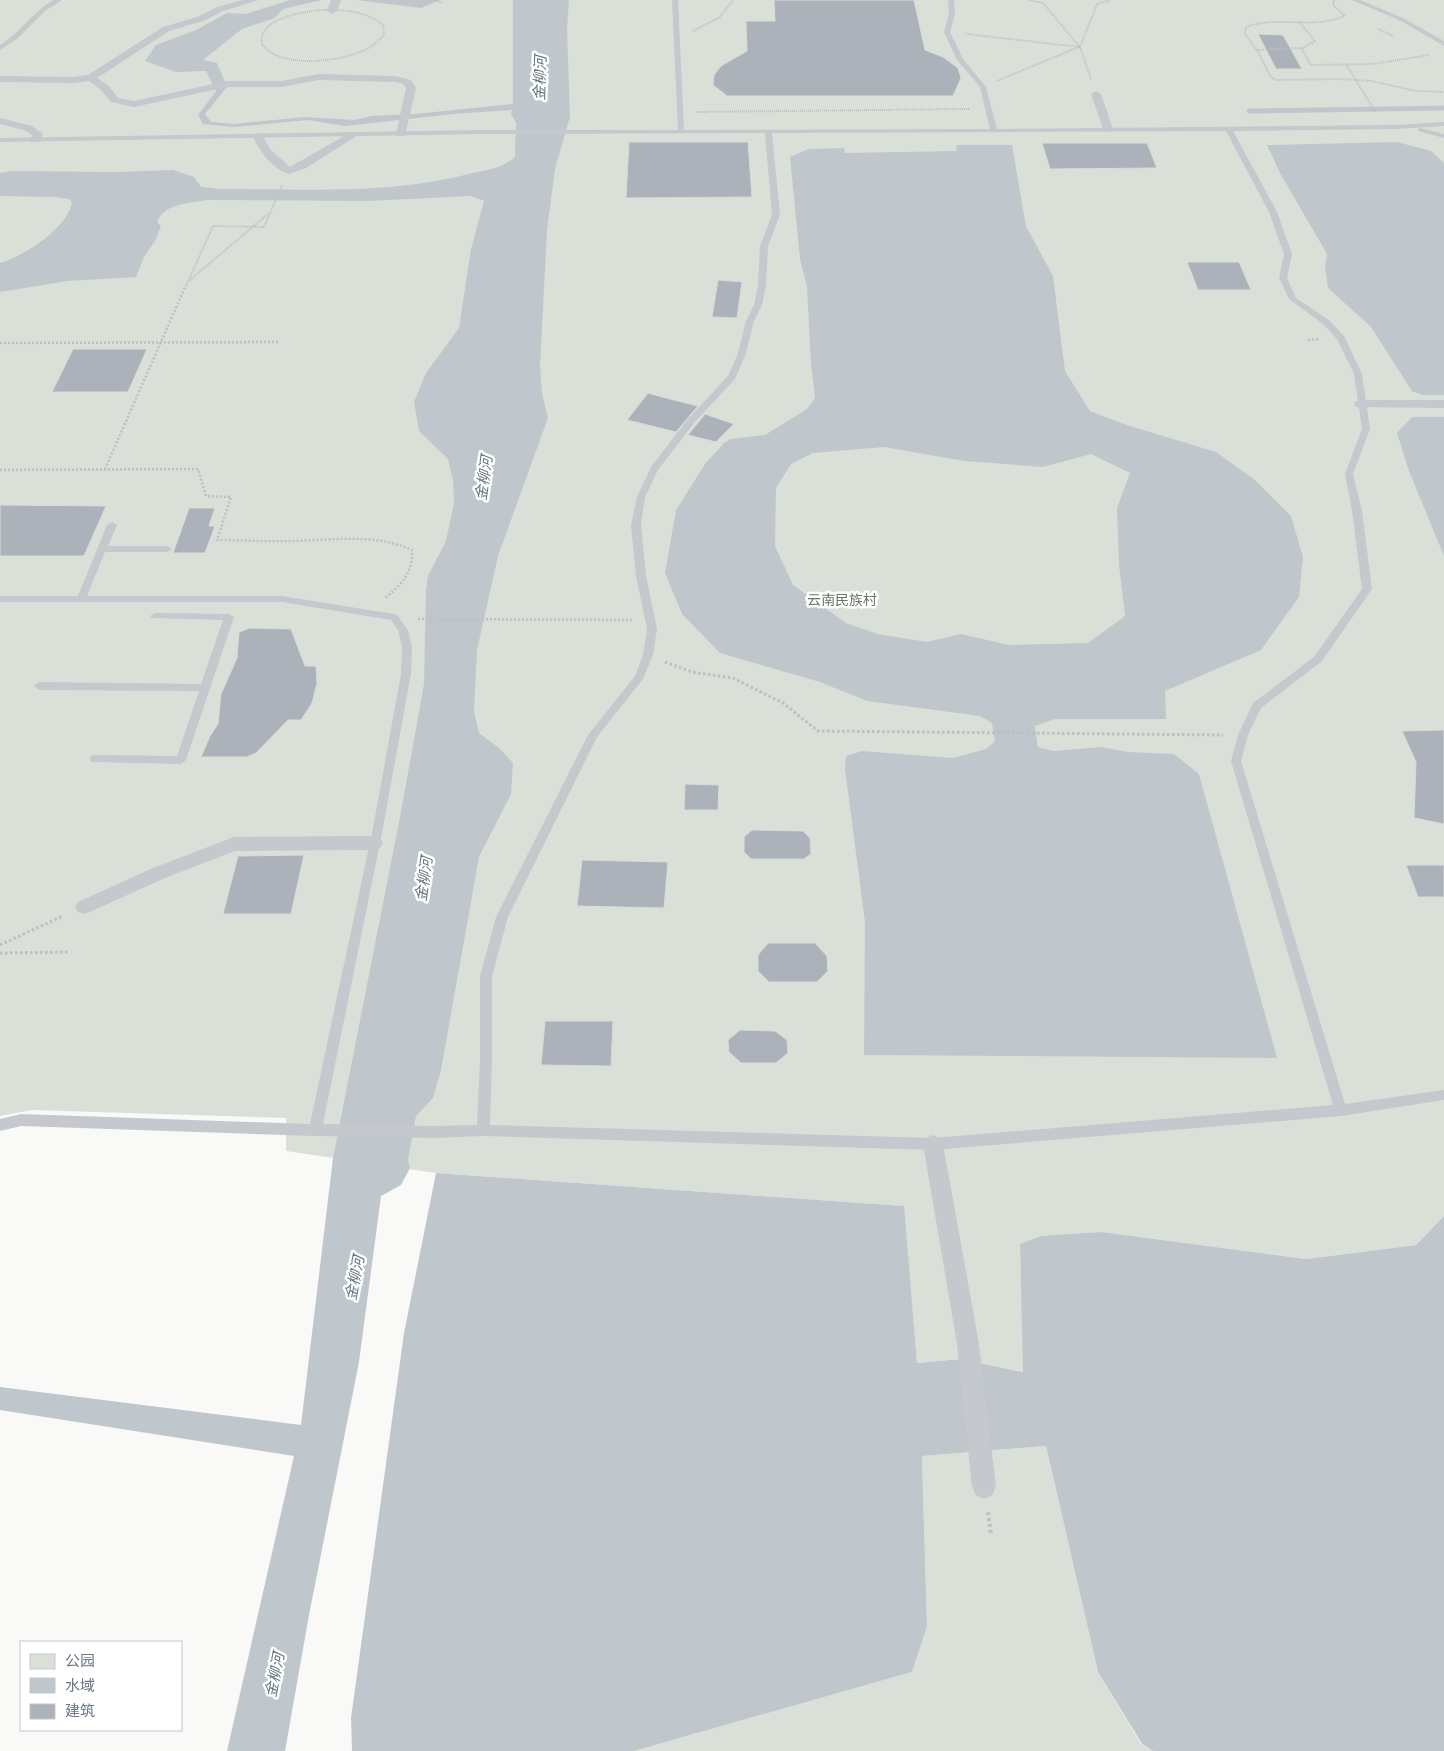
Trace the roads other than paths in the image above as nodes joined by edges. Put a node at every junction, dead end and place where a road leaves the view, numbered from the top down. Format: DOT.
graph roads {
  1 [pos="59,0"];
  2 [pos="254,0"];
  3 [pos="675,0"];
  4 [pos="950,0"];
  5 [pos="1355,0"];
  6 [pos="1444,44"];
  7 [pos="0,48"];
  8 [pos="91,78"];
  9 [pos="0,79"];
  10 [pos="1096,94"];
  11 [pos="0,122"];
  12 [pos="1444,124"];
  13 [pos="1396,127"];
  14 [pos="1228,128"];
  15 [pos="1108,129"];
  16 [pos="994,130"];
  17 [pos="681,132"];
  18 [pos="768,132"];
  19 [pos="401,134"];
  20 [pos="351,135"];
  21 [pos="258,136"];
  22 [pos="1444,136"];
  23 [pos="0,140"];
  24 [pos="35,140"];
  25 [pos="1361,404"];
  26 [pos="1444,404"];
  27 [pos="112,525"];
  28 [pos="102,549"];
  29 [pos="167,549"];
  30 [pos="0,600"];
  31 [pos="81,600"];
  32 [pos="234,600"];
  33 [pos="155,616"];
  34 [pos="229,616"];
  35 [pos="39,686"];
  36 [pos="205,688"];
  37 [pos="96,759"];
  38 [pos="374,843"];
  39 [pos="84,907"];
  40 [pos="1444,1095"];
  41 [pos="1341,1110"];
  42 [pos="0,1125"];
  43 [pos="315,1130"];
  44 [pos="483,1130"];
  45 [pos="933,1144"];
  46 [pos="984,1487"];
  1 -- 7 [label="lane"];
  2 -- 8 [label="street"];
  3 -- 17 [label="lane"];
  4 -- 16 [label="lane"];
  5 -- 6 [label="lane"];
  8 -- 9 [label="street"];
  8 -- 19 [label="street"];
  10 -- 15 [label="street"];
  11 -- 24 [label="street"];
  12 -- 13 [label="lane"];
  13 -- 14 [label="lane"];
  13 -- 22 [label="lane"];
  14 -- 15 [label="lane"];
  14 -- 25 [label="lane"];
  15 -- 16 [label="lane"];
  16 -- 18 [label="lane"];
  17 -- 18 [label="lane"];
  17 -- 19 [label="lane"];
  18 -- 44 [label="lane"];
  19 -- 20 [label="lane"];
  20 -- 21 [label="lane"];
  20 -- 21 [label="street"];
  21 -- 24 [label="lane"];
  23 -- 24 [label="lane"];
  25 -- 26 [label="street"];
  25 -- 41 [label="lane"];
  27 -- 28 [label="lane"];
  28 -- 29 [label="lane"];
  28 -- 31 [label="lane"];
  30 -- 31 [label="lane"];
  31 -- 32 [label="lane"];
  32 -- 34 [label="lane"];
  32 -- 38 [label="lane"];
  33 -- 34 [label="lane"];
  34 -- 36 [label="lane"];
  35 -- 36 [label="lane"];
  36 -- 37 [label="lane"];
  38 -- 39 [label="street"];
  38 -- 43 [label="lane"];
  40 -- 41 [label="lane"];
  41 -- 45 [label="lane"];
  42 -- 43 [label="lane"];
  43 -- 44 [label="lane"];
  44 -- 45 [label="lane"];
  45 -- 46 [label="street"];
}
